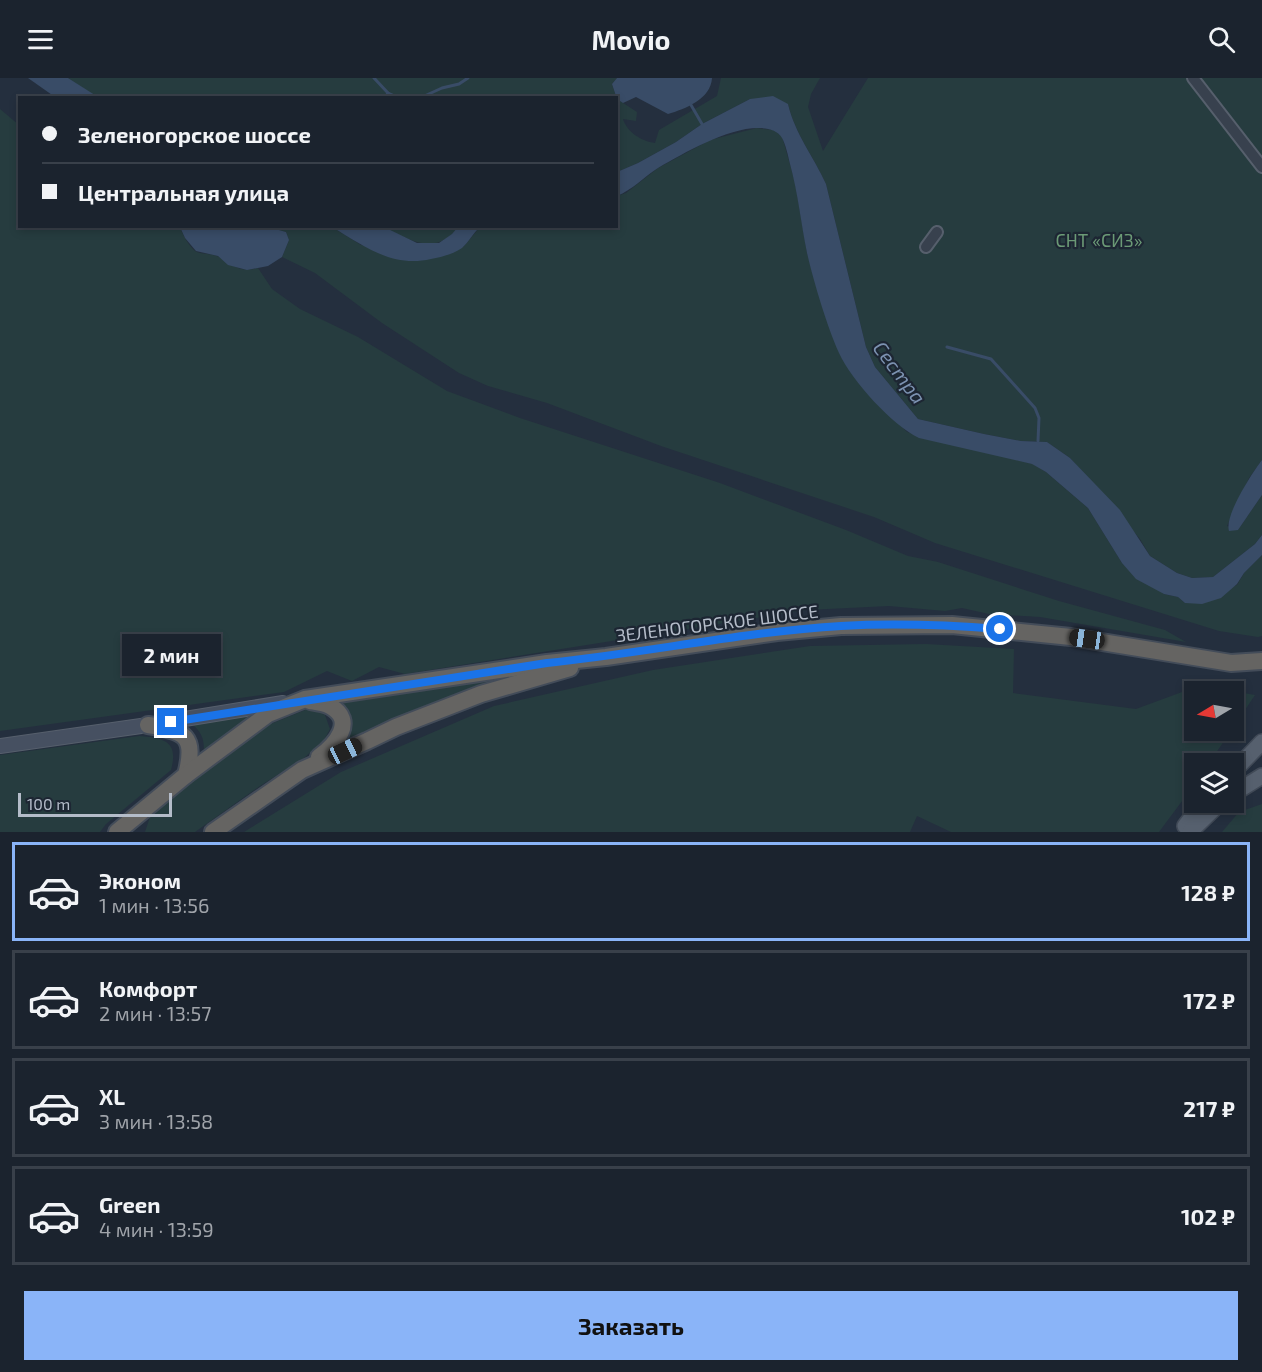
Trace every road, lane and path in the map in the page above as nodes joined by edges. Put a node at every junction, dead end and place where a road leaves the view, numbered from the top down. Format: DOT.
graph roads {
  1 [pos="1193,78"];
  2 [pos="1262,167"];
  3 [pos="937,231"];
  4 [pos="926,247"];
  5 [pos="606,657"];
  6 [pos="1262,660"];
  7 [pos="305,699"];
  8 [pos="148,725"];
  9 [pos="1262,742"];
  10 [pos="0,746"];
  11 [pos="1244,761"];
  12 [pos="302,770"];
  13 [pos="186,776"];
  14 [pos="1262,776"];
  15 [pos="1244,787"];
  16 [pos="141,811"];
  17 [pos="1195,813"];
  18 [pos="1210,813"];
  19 [pos="117,832"];
  20 [pos="137,832"];
  21 [pos="213,832"];
  22 [pos="1180,832"];
  23 [pos="1190,832"];
  1 -- 2 [label="street"];
  3 -- 4 [label="street"];
  5 -- 6 [label="highway, ЗЕЛЕНОГОРСКОЕ ШОССЕ"];
  5 -- 7 [label="highway, ЗЕЛЕНОГОРСКОЕ ШОССЕ"];
  5 -- 12 [label="highway, ЗЕЛЕНОГОРСКОЕ ШОССЕ"];
  7 -- 8 [label="main road"];
  7 -- 12 [label="highway"];
  7 -- 13 [label="highway, ЗЕЛЕНОГОРСКОЕ ШОССЕ"];
  8 -- 10 [label="main road"];
  8 -- 13 [label="highway"];
  9 -- 11 [label="main road"];
  12 -- 21 [label="highway, ЗЕЛЕНОГОРСКОЕ ШОССЕ"];
  13 -- 16 [label="highway, ЗЕЛЕНОГОРСКОЕ ШОССЕ"];
  14 -- 15 [label="main road"];
  16 -- 19 [label="highway, ЗЕЛЕНОГОРСКОЕ ШОССЕ"];
  16 -- 20 [label="highway"];
  17 -- 22 [label="main road"];
  18 -- 23 [label="main road"];
}
